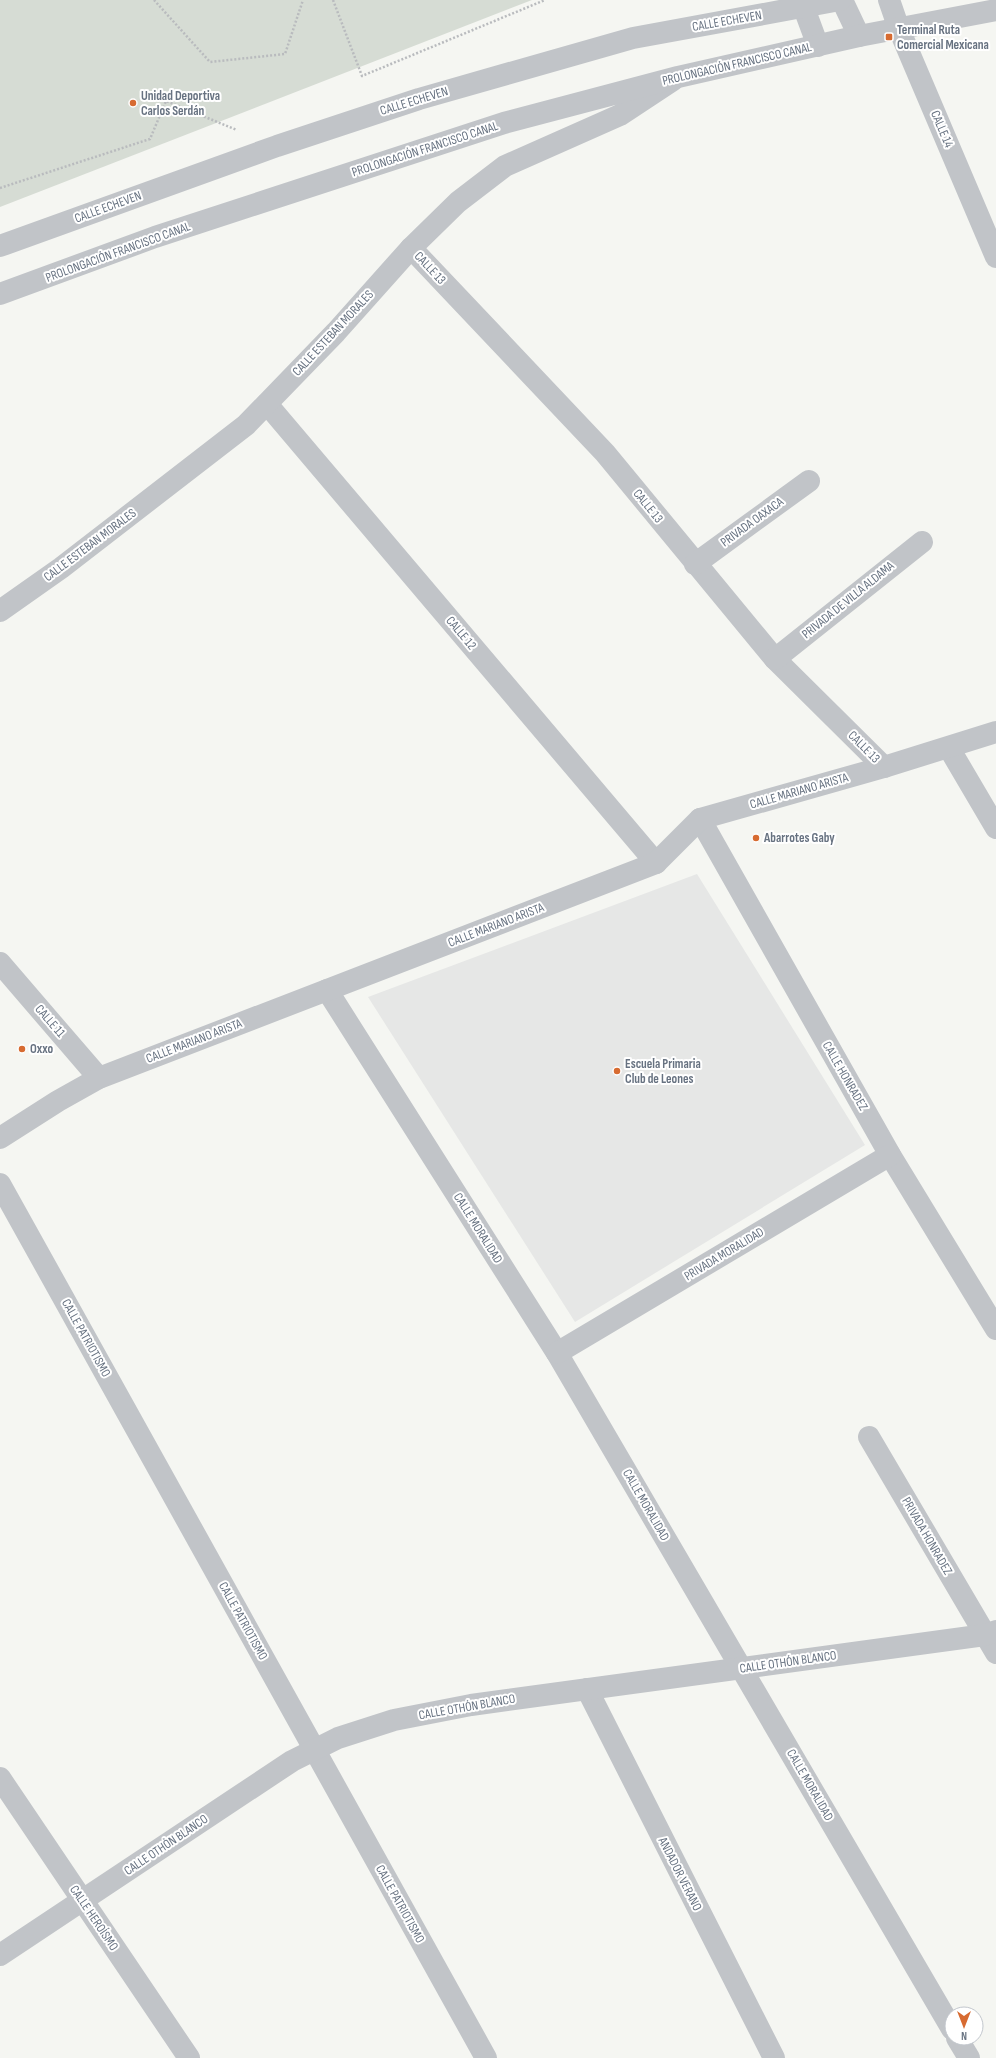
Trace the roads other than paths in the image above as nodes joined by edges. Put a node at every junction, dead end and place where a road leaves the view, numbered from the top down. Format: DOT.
graph roads {
  1 [pos="841,0"];
  2 [pos="889,0"];
  3 [pos="802,3"];
  4 [pos="996,10"];
  5 [pos="899,29"];
  6 [pos="859,36"];
  7 [pos="818,46"];
  8 [pos="678,77"];
  9 [pos="0,246"];
  10 [pos="411,248"];
  11 [pos="996,257"];
  12 [pos="0,294"];
  13 [pos="267,404"];
  14 [pos="809,480"];
  15 [pos="922,542"];
  16 [pos="695,564"];
  17 [pos="0,611"];
  18 [pos="775,659"];
  19 [pos="996,732"];
  20 [pos="948,748"];
  21 [pos="884,767"];
  22 [pos="700,819"];
  23 [pos="996,828"];
  24 [pos="656,863"];
  25 [pos="0,963"];
  26 [pos="327,990"];
  27 [pos="99,1078"];
  28 [pos="0,1138"];
  29 [pos="890,1155"];
  30 [pos="0,1184"];
  31 [pos="996,1329"];
  32 [pos="557,1353"];
  33 [pos="869,1437"];
  34 [pos="992,1640"];
  35 [pos="741,1668"];
  36 [pos="587,1689"];
  37 [pos="314,1750"];
  38 [pos="0,1778"];
  39 [pos="82,1900"];
  40 [pos="0,1955"];
  41 [pos="944,2015"];
  42 [pos="962,2046"];
  43 [pos="189,2058"];
  44 [pos="486,2058"];
  45 [pos="774,2058"];
  46 [pos="969,2058"];
  1 -- 3 [label="street, CALLE ECHEVEN"];
  1 -- 6 [label="street"];
  2 -- 5 [label="street, CALLE 14"];
  3 -- 7 [label="street"];
  3 -- 9 [label="street, CALLE ECHEVEN"];
  4 -- 5 [label="street"];
  5 -- 6 [label="street"];
  5 -- 11 [label="street, CALLE 14"];
  6 -- 7 [label="street, PROLONGACIÓN FRANCISCO CANAL"];
  7 -- 8 [label="street, PROLONGACIÓN FRANCISCO CANAL"];
  8 -- 10 [label="street, CALLE ESTEBAN MORALES"];
  8 -- 12 [label="street, PROLONGACIÓN FRANCISCO CANAL"];
  10 -- 13 [label="street, CALLE ESTEBAN MORALES"];
  10 -- 16 [label="street, CALLE 13"];
  13 -- 17 [label="street, CALLE ESTEBAN MORALES"];
  13 -- 24 [label="street, CALLE 12"];
  14 -- 16 [label="street, PRIVADA OAXACA"];
  15 -- 18 [label="street, PRIVADA DE VILLA ALDAMA"];
  16 -- 18 [label="street, CALLE 13"];
  18 -- 21 [label="street, CALLE 13"];
  19 -- 20 [label="street, CALLE MARIANO ARISTA"];
  20 -- 21 [label="street, CALLE MARIANO ARISTA"];
  20 -- 23 [label="street"];
  21 -- 22 [label="street, CALLE MARIANO ARISTA"];
  22 -- 24 [label="street, CALLE MARIANO ARISTA"];
  22 -- 29 [label="street, CALLE HONRADEZ"];
  24 -- 26 [label="street, CALLE MARIANO ARISTA"];
  25 -- 27 [label="street, CALLE 11"];
  26 -- 27 [label="street, CALLE MARIANO ARISTA"];
  26 -- 32 [label="street, CALLE MORALIDAD"];
  27 -- 28 [label="street, CALLE MARIANO ARISTA"];
  29 -- 31 [label="street, CALLE HONRADEZ"];
  29 -- 32 [label="street, PRIVADA MORALIDAD"];
  30 -- 37 [label="street, CALLE PATRIOTISMO"];
  32 -- 35 [label="street, CALLE MORALIDAD"];
  33 -- 34 [label="street, PRIVADA HONRADEZ"];
  34 -- 35 [label="street, CALLE OTHÓN BLANCO"];
  35 -- 36 [label="street, CALLE OTHÓN BLANCO"];
  35 -- 41 [label="street, CALLE MORALIDAD"];
  36 -- 37 [label="street, CALLE OTHÓN BLANCO"];
  36 -- 45 [label="street, ANDADOR VERANO"];
  37 -- 39 [label="street, CALLE OTHÓN BLANCO"];
  37 -- 44 [label="street, CALLE PATRIOTISMO"];
  38 -- 39 [label="street, CALLE HEROÍSMO"];
  39 -- 40 [label="street, CALLE OTHÓN BLANCO"];
  39 -- 43 [label="street, CALLE HEROÍSMO"];
  42 -- 46 [label="street"];
}
